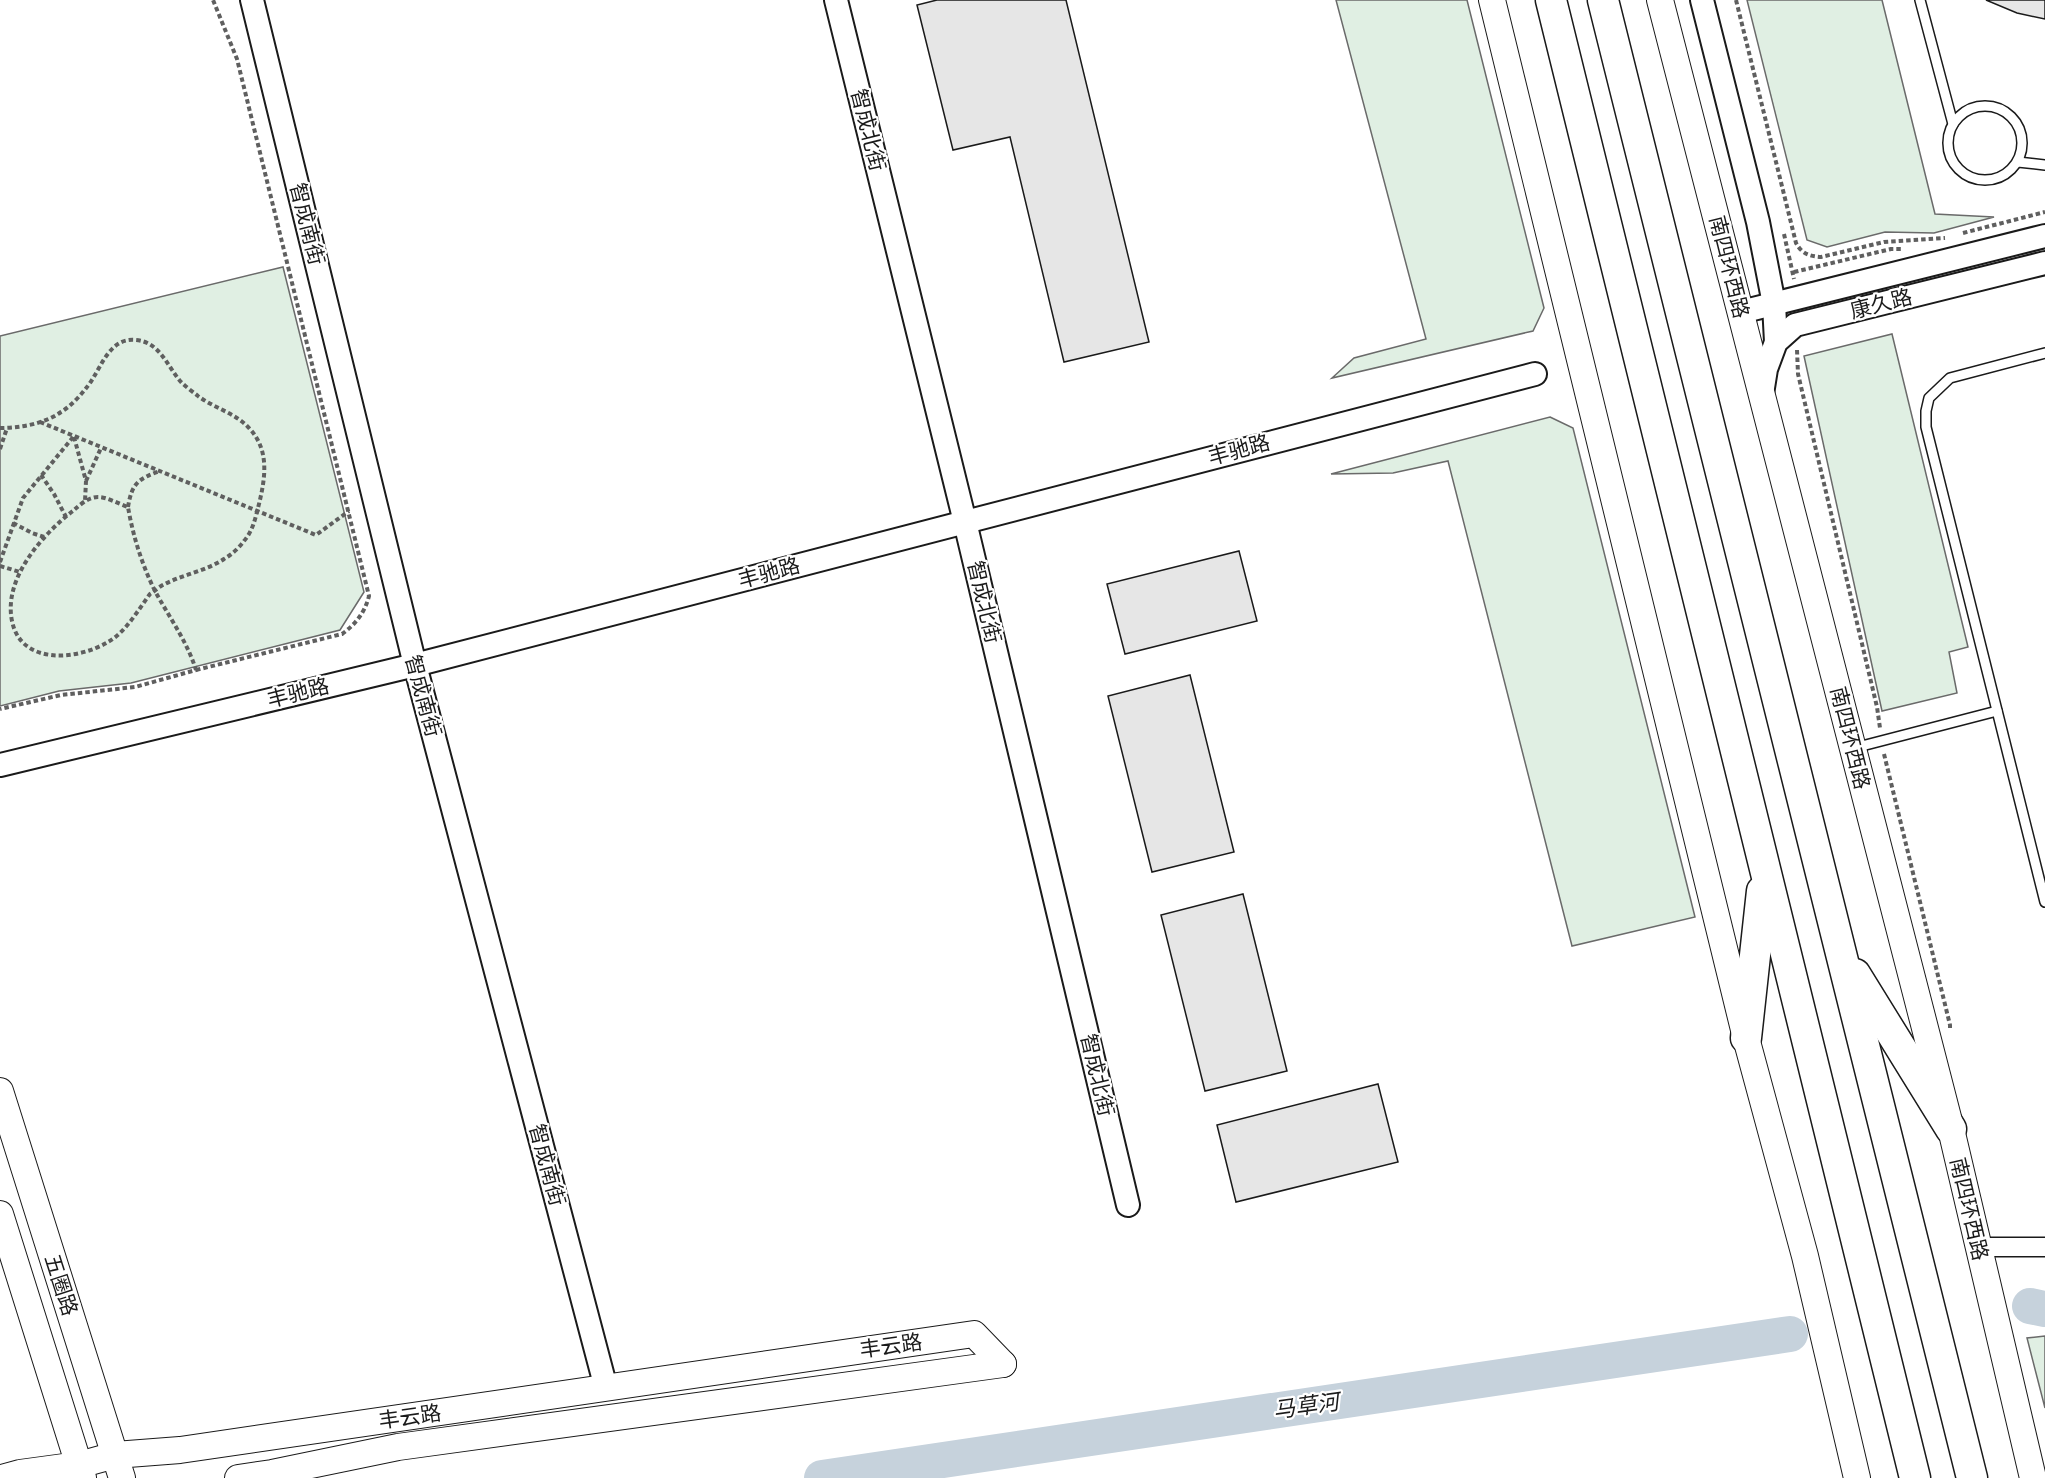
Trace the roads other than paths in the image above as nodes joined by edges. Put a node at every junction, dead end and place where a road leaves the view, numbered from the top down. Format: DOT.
graph roads {
  1 [pos="252,0"];
  2 [pos="836,0"];
  3 [pos="1492,0"];
  4 [pos="1551,0"];
  5 [pos="1603,0"];
  6 [pos="1660,0"];
  7 [pos="1702,0"];
  8 [pos="1920,0"];
  9 [pos="1953,124"];
  10 [pos="2018,162"];
  11 [pos="2045,165"];
  12 [pos="2045,236"];
  13 [pos="2045,263"];
  14 [pos="1784,301"];
  15 [pos="1741,312"];
  16 [pos="1776,342"];
  17 [pos="2045,353"];
  18 [pos="1535,374"];
  19 [pos="1762,396"];
  20 [pos="964,522"];
  21 [pos="415,665"];
  22 [pos="1997,711"];
  23 [pos="1852,749"];
  24 [pos="0,765"];
  25 [pos="1764,870"];
  26 [pos="2045,902"];
  27 [pos="1840,949"];
  28 [pos="1746,1038"];
  29 [pos="0,1091"];
  30 [pos="1951,1129"];
  31 [pos="1128,1205"];
  32 [pos="0,1214"];
  33 [pos="1978,1247"];
  34 [pos="2045,1247"];
  35 [pos="606,1388"];
  36 [pos="119,1467"];
  37 [pos="81,1471"];
  38 [pos="2,1478"];
  39 [pos="238,1478"];
  40 [pos="1857,1478"];
  41 [pos="1915,1478"];
  42 [pos="1972,1478"];
  43 [pos="2033,1478"];
  1 -- 21 [label="street, 智成南街"];
  2 -- 20 [label="street, 智成北街"];
  3 -- 28 [label="main road"];
  4 -- 25 [label="highway"];
  5 -- 27 [label="highway"];
  6 -- 15 [label="main road, 南四环西路"];
  7 -- 14 [label="street"];
  8 -- 9 [label="lane"];
  9 -- 10 [label="lane"];
  9 -- 10 [label="lane"];
  10 -- 11 [label="lane"];
  12 -- 14 [label="street, 康久路"];
  13 -- 16 [label="street, 康久路"];
  14 -- 15 [label="street, 康久路"];
  14 -- 16 [label="street"];
  15 -- 19 [label="main road, 南四环西路"];
  16 -- 19 [label="street, 康久路"];
  17 -- 22 [label="lane"];
  18 -- 20 [label="street, 丰驰路"];
  19 -- 23 [label="main road, 南四环西路"];
  20 -- 21 [label="street, 丰驰路"];
  20 -- 31 [label="street, 智成北街"];
  21 -- 24 [label="street, 丰驰路"];
  21 -- 35 [label="street, 智成南街"];
  22 -- 23 [label="lane"];
  22 -- 26 [label="lane"];
  23 -- 30 [label="main road, 南四环西路"];
  25 -- 28 [label="highway"];
  25 -- 41 [label="highway"];
  27 -- 30 [label="highway"];
  27 -- 42 [label="highway"];
  28 -- 40 [label="main road"];
  29 -- 36 [label="main road, 五圈路"];
  30 -- 33 [label="main road, 南四环西路"];
  32 -- 37 [label="main road, 五圈路"];
  33 -- 34 [label="street"];
  33 -- 43 [label="main road, 南四环西路"];
  35 -- 36 [label="main road, 丰云路"];
  35 -- 39 [label="main road, 丰云路"];
  36 -- 37 [label="main road, 丰云路"];
  37 -- 38 [label="main road, 丰云路"];
}
